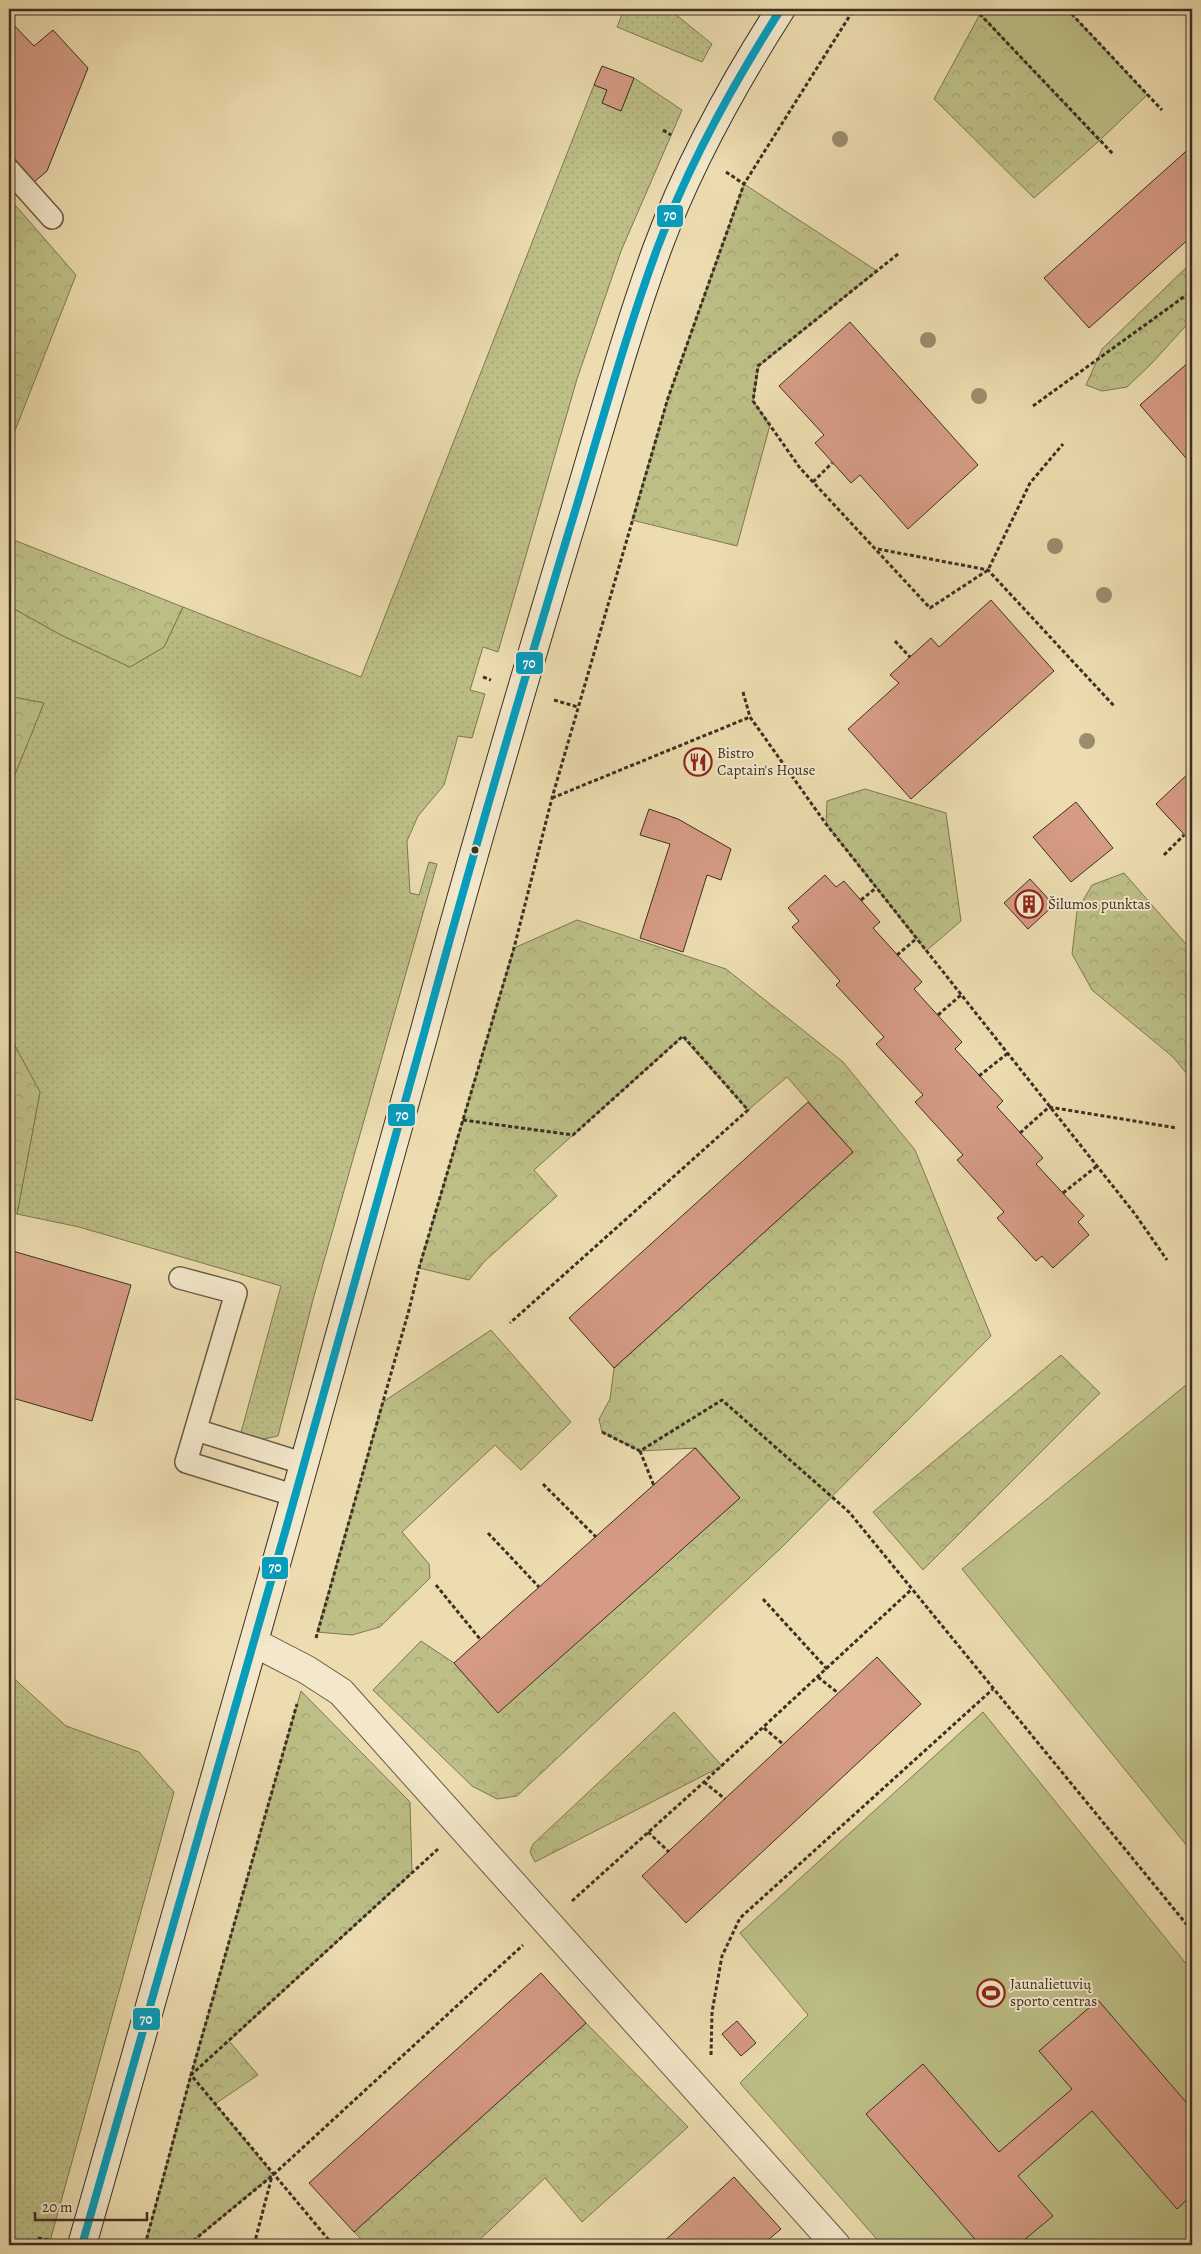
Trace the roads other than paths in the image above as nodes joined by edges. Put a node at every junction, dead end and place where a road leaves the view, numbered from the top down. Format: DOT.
graph roads {
  1 [pos="781,9"];
  2 [pos="9,170"];
  3 [pos="52,218"];
  4 [pos="180,1278"];
  5 [pos="196,1430"];
  6 [pos="305,1464"];
  7 [pos="296,1496"];
  8 [pos="255,1643"];
  9 [pos="82,2245"];
  10 [pos="836,2245"];
  1 -- 6 [label="street"];
  2 -- 3 [label="lane"];
  4 -- 5 [label="lane"];
  5 -- 6 [label="lane"];
  5 -- 7 [label="lane"];
  6 -- 7 [label="street"];
  7 -- 8 [label="street"];
  8 -- 9 [label="street"];
  8 -- 10 [label="street"];
}
